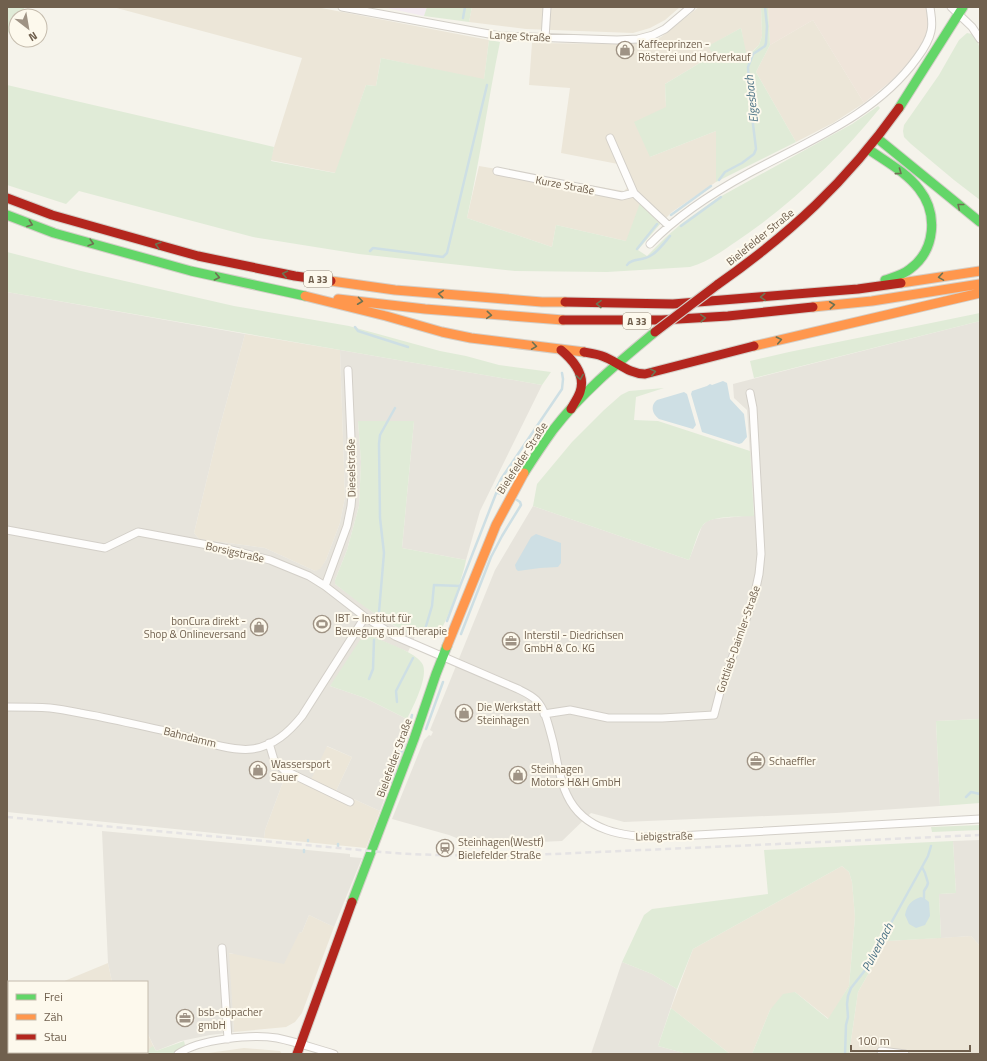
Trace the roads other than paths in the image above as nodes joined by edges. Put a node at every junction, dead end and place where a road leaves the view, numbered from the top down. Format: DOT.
graph roads {
  1 [pos="342,7"];
  2 [pos="547,7"];
  3 [pos="691,7"];
  4 [pos="930,7"];
  5 [pos="951,7"];
  6 [pos="961,10"];
  7 [pos="545,38"];
  8 [pos="980,39"];
  9 [pos="610,138"];
  10 [pos="877,138"];
  11 [pos="868,149"];
  12 [pos="497,171"];
  13 [pos="634,193"];
  14 [pos="7,198"];
  15 [pos="7,215"];
  16 [pos="980,222"];
  17 [pos="669,226"];
  18 [pos="650,244"];
  19 [pos="980,271"];
  20 [pos="980,284"];
  21 [pos="858,289"];
  22 [pos="293,293"];
  23 [pos="980,293"];
  24 [pos="561,350"];
  25 [pos="617,363"];
  26 [pos="348,370"];
  27 [pos="750,393"];
  28 [pos="571,409"];
  29 [pos="7,530"];
  30 [pos="324,586"];
  31 [pos="365,617"];
  32 [pos="442,657"];
  33 [pos="7,707"];
  34 [pos="544,714"];
  35 [pos="269,743"];
  36 [pos="350,802"];
  37 [pos="980,819"];
  38 [pos="222,948"];
  39 [pos="228,1039"];
  40 [pos="301,1044"];
  41 [pos="881,1051"];
  42 [pos="178,1054"];
  43 [pos="297,1054"];
  44 [pos="334,1054"];
  45 [pos="905,1054"];
  1 -- 7 [label="street, Lange Straße"];
  2 -- 7 [label="street"];
  3 -- 7 [label="street, Lange Straße"];
  4 -- 17 [label="street"];
  5 -- 6 [label="street"];
  6 -- 8 [label="street"];
  6 -- 10 [label="main road, Bielefelder Straße"];
  9 -- 13 [label="street"];
  10 -- 11 [label="main road, Bielefelder Straße"];
  16 -- 10 [label="main road, one-way"];
  11 -- 21 [label="main road, one-way"];
  11 -- 25 [label="main road, Bielefelder Straße, bridge"];
  12 -- 13 [label="street, Kurze Straße"];
  13 -- 17 [label="street"];
  21 -- 14 [label="main road, A 33, one-way"];
  15 -- 22 [label="main road, A 33, one-way"];
  17 -- 18 [label="street"];
  19 -- 21 [label="main road, A 33, one-way"];
  22 -- 20 [label="main road, A 33, one-way"];
  22 -- 24 [label="main road, one-way"];
  25 -- 23 [label="main road, one-way"];
  24 -- 25 [label="main road"];
  24 -- 28 [label="main road, one-way"];
  25 -- 28 [label="main road, Bielefelder Straße"];
  26 -- 30 [label="street, Dieselstraße"];
  27 -- 34 [label="street, Gottlieb-Daimler-Straße"];
  28 -- 32 [label="main road, Bielefelder Straße"];
  29 -- 30 [label="street, Borsigstraße"];
  30 -- 31 [label="street, Borsigstraße"];
  31 -- 32 [label="street, Borsigstraße"];
  31 -- 35 [label="street, Bahndamm"];
  32 -- 34 [label="street, Liebigstraße"];
  32 -- 40 [label="main road, Bielefelder Straße"];
  33 -- 35 [label="street, Bahndamm"];
  34 -- 37 [label="street, Liebigstraße"];
  35 -- 36 [label="street"];
  38 -- 39 [label="street"];
  39 -- 40 [label="street"];
  39 -- 42 [label="street"];
  40 -- 43 [label="main road, Bielefelder Straße"];
  40 -- 44 [label="street"];
  41 -- 45 [label="street"];
}
